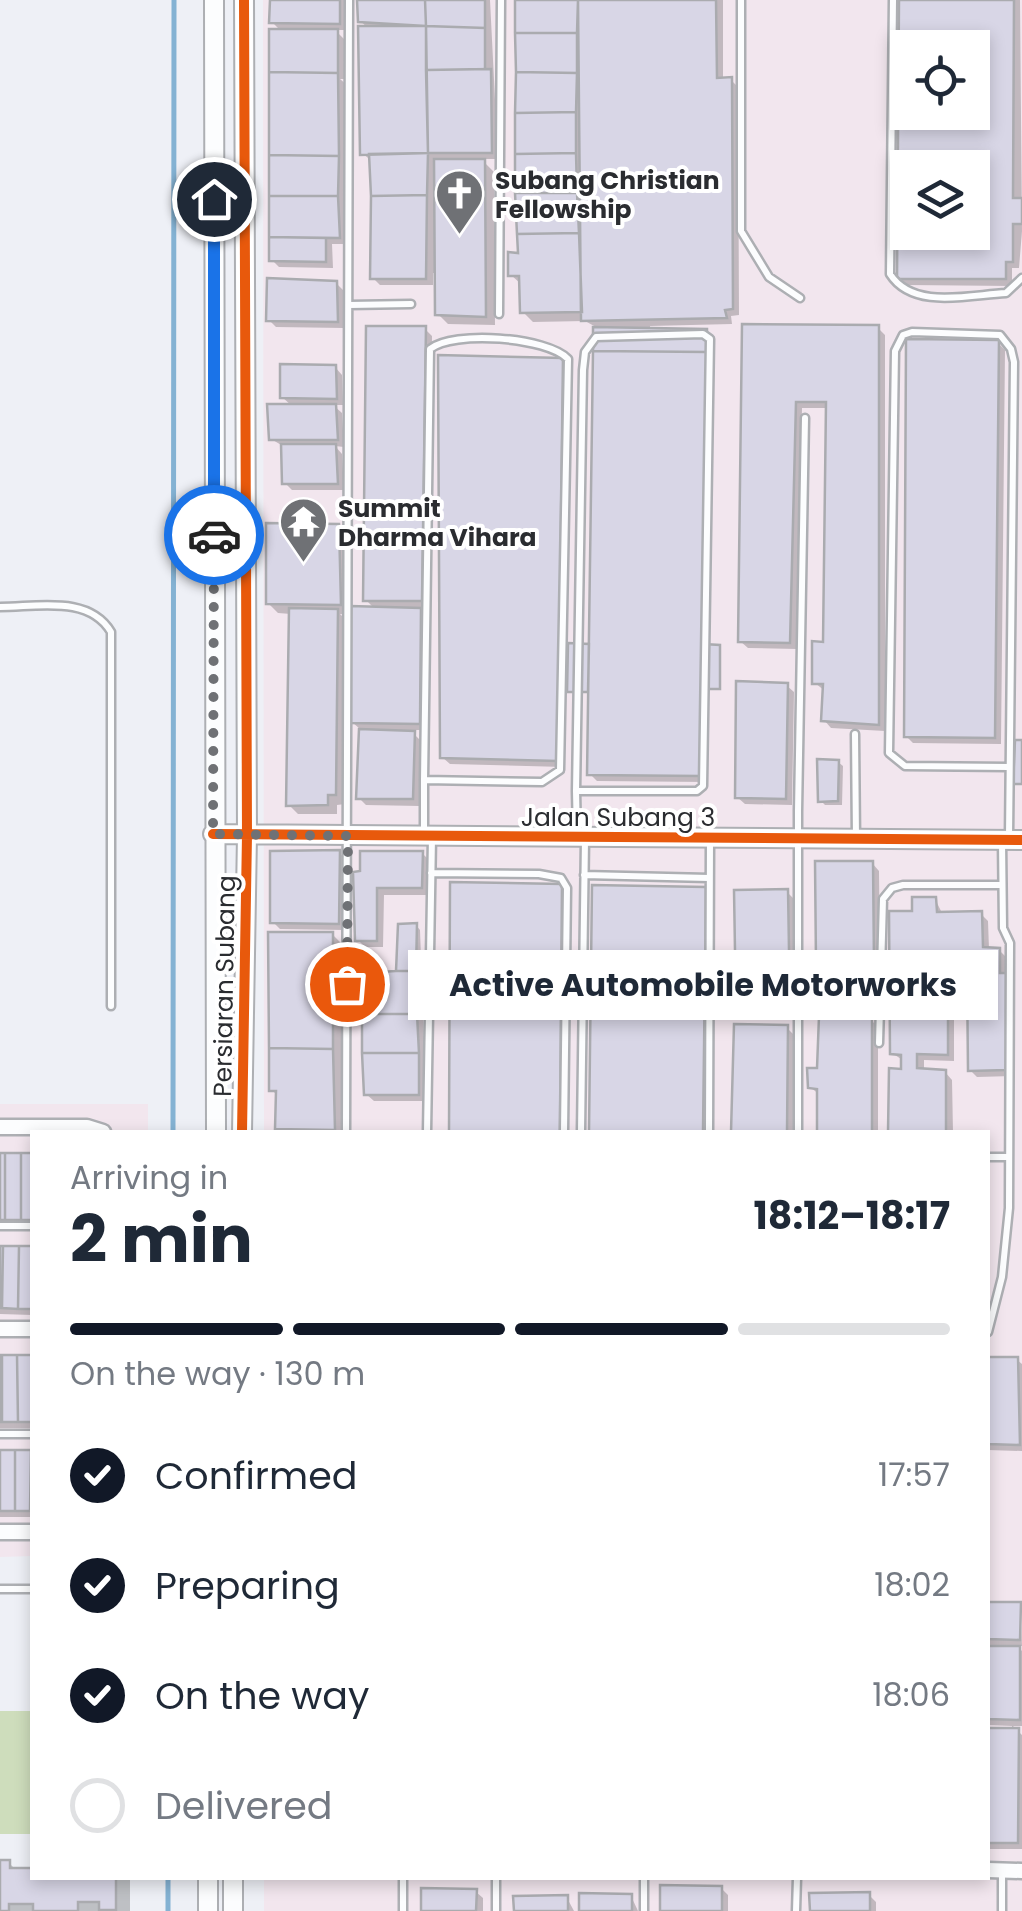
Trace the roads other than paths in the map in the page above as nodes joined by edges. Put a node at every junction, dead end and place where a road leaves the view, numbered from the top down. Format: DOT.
graph roads {
  1 [pos="214,0"];
  2 [pos="244,0"];
  3 [pos="349,0"];
  4 [pos="502,0"];
  5 [pos="740,0"];
  6 [pos="893,0"];
  7 [pos="1022,278"];
  8 [pos="800,298"];
  9 [pos="411,304"];
  10 [pos="349,305"];
  11 [pos="499,314"];
  12 [pos="805,418"];
  13 [pos="0,607"];
  14 [pos="855,734"];
  15 [pos="1009,767"];
  16 [pos="424,780"];
  17 [pos="576,791"];
  18 [pos="213,834"];
  19 [pos="247,835"];
  20 [pos="348,836"];
  21 [pos="428,836"];
  22 [pos="581,837"];
  23 [pos="710,838"];
  24 [pos="798,839"];
  25 [pos="856,839"];
  26 [pos="1011,840"];
  27 [pos="430,873"];
  28 [pos="584,875"];
  29 [pos="709,878"];
  30 [pos="1002,886"];
  31 [pos="111,1006"];
  32 [pos="879,1043"];
  33 [pos="0,1127"];
  34 [pos="97,1130"];
  35 [pos="216,1130"];
  36 [pos="242,1130"];
  37 [pos="346,1130"];
  38 [pos="427,1130"];
  39 [pos="564,1130"];
  40 [pos="580,1130"];
  41 [pos="709,1130"];
  42 [pos="798,1130"];
  43 [pos="990,1157"];
  44 [pos="1009,1157"];
  45 [pos="0,1226"];
  46 [pos="30,1226"];
  47 [pos="990,1324"];
  48 [pos="0,1329"];
  49 [pos="30,1329"];
  50 [pos="0,1434"];
  51 [pos="30,1434"];
  52 [pos="0,1532"];
  53 [pos="30,1532"];
  54 [pos="0,1589"];
  55 [pos="30,1589"];
  56 [pos="995,1871"];
  57 [pos="1022,1871"];
  58 [pos="208,1880"];
  59 [pos="233,1880"];
  60 [pos="403,1880"];
  61 [pos="496,1880"];
  62 [pos="644,1880"];
  63 [pos="797,1880"];
  64 [pos="208,1911"];
  65 [pos="233,1911"];
  66 [pos="403,1911"];
  67 [pos="496,1911"];
  68 [pos="644,1911"];
  69 [pos="796,1911"];
  70 [pos="1002,1911"];
  1 -- 18 [label="street, Persiaran Subang"];
  2 -- 19 [label="street, Persiaran Subang"];
  3 -- 10 [label="lane"];
  4 -- 11 [label="lane"];
  5 -- 8 [label="lane"];
  6 -- 7 [label="lane"];
  9 -- 10 [label="lane"];
  10 -- 20 [label="lane"];
  12 -- 24 [label="lane"];
  13 -- 31 [label="lane"];
  14 -- 25 [label="lane"];
  15 -- 15 [label="lane"];
  15 -- 26 [label="lane"];
  16 -- 16 [label="lane"];
  16 -- 21 [label="lane"];
  17 -- 17 [label="lane"];
  17 -- 22 [label="lane"];
  18 -- 19 [label="street, Jalan Subang 3"];
  18 -- 35 [label="street, Persiaran Subang"];
  19 -- 20 [label="street, Jalan Subang 3"];
  19 -- 36 [label="street, Persiaran Subang"];
  20 -- 21 [label="street, Jalan Subang 3"];
  20 -- 37 [label="lane"];
  21 -- 22 [label="street, Jalan Subang 3"];
  21 -- 27 [label="lane"];
  22 -- 23 [label="street, Jalan Subang 3"];
  22 -- 28 [label="lane"];
  23 -- 24 [label="street, Jalan Subang 3"];
  23 -- 29 [label="lane"];
  24 -- 25 [label="street, Jalan Subang 3"];
  24 -- 42 [label="lane"];
  25 -- 26 [label="street, Jalan Subang 3"];
  26 -- 30 [label="lane"];
  27 -- 38 [label="lane"];
  27 -- 39 [label="lane"];
  28 -- 29 [label="lane"];
  28 -- 40 [label="lane"];
  29 -- 41 [label="lane"];
  30 -- 32 [label="lane"];
  30 -- 44 [label="lane"];
  33 -- 34 [label="street"];
  43 -- 44 [label="lane"];
  44 -- 47 [label="lane"];
  45 -- 46 [label="lane"];
  48 -- 49 [label="street"];
  50 -- 51 [label="lane"];
  52 -- 53 [label="street"];
  54 -- 55 [label="lane"];
  56 -- 57 [label="street"];
  56 -- 70 [label="lane"];
  58 -- 64 [label="street"];
  59 -- 65 [label="street"];
  60 -- 66 [label="lane"];
  61 -- 67 [label="lane"];
  62 -- 68 [label="lane"];
  63 -- 69 [label="lane"];
}
